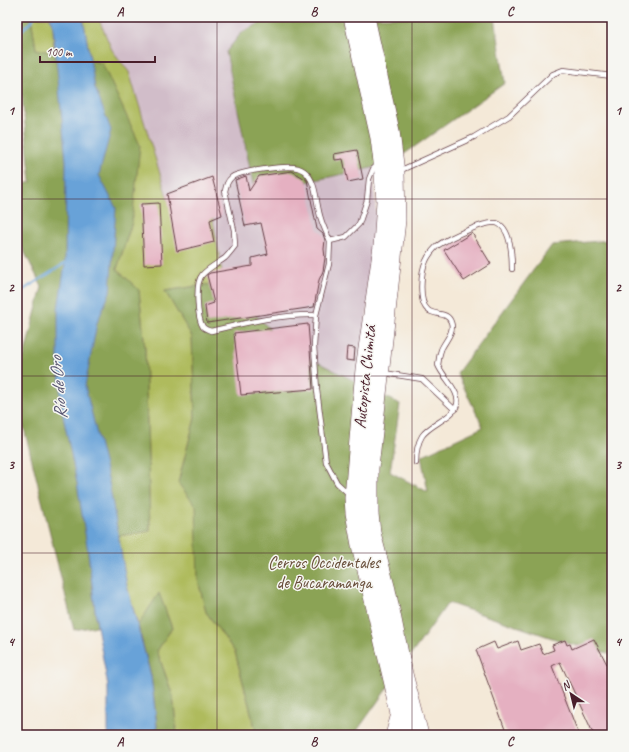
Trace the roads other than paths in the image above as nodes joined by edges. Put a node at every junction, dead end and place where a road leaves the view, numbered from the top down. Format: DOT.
graph roads {
  1 [pos="126,17"];
  2 [pos="152,17"];
  3 [pos="352,17"];
  4 [pos="366,17"];
  5 [pos="612,76"];
  6 [pos="382,162"];
  7 [pos="396,173"];
  8 [pos="330,241"];
  9 [pos="512,269"];
  10 [pos="316,315"];
  11 [pos="380,372"];
  12 [pos="455,410"];
  13 [pos="416,463"];
  14 [pos="353,498"];
  15 [pos="400,713"];
  16 [pos="390,735"];
  17 [pos="405,735"];
  18 [pos="420,735"];
  1 -- 2 [label="lane"];
  3 -- 6 [label="highway, Autopista Chimitá"];
  4 -- 7 [label="highway, Autopista Chimitá"];
  5 -- 7 [label="lane"];
  6 -- 8 [label="lane"];
  6 -- 14 [label="highway, Autopista Chimitá"];
  7 -- 11 [label="highway, Autopista Chimitá"];
  8 -- 10 [label="lane"];
  8 -- 10 [label="lane"];
  9 -- 12 [label="lane"];
  10 -- 14 [label="lane"];
  11 -- 12 [label="lane"];
  11 -- 18 [label="highway, Autopista Chimitá"];
  12 -- 13 [label="lane"];
  14 -- 15 [label="highway, Autopista Chimitá"];
  15 -- 16 [label="street"];
  15 -- 17 [label="highway, Autopista Chimitá"];
}
